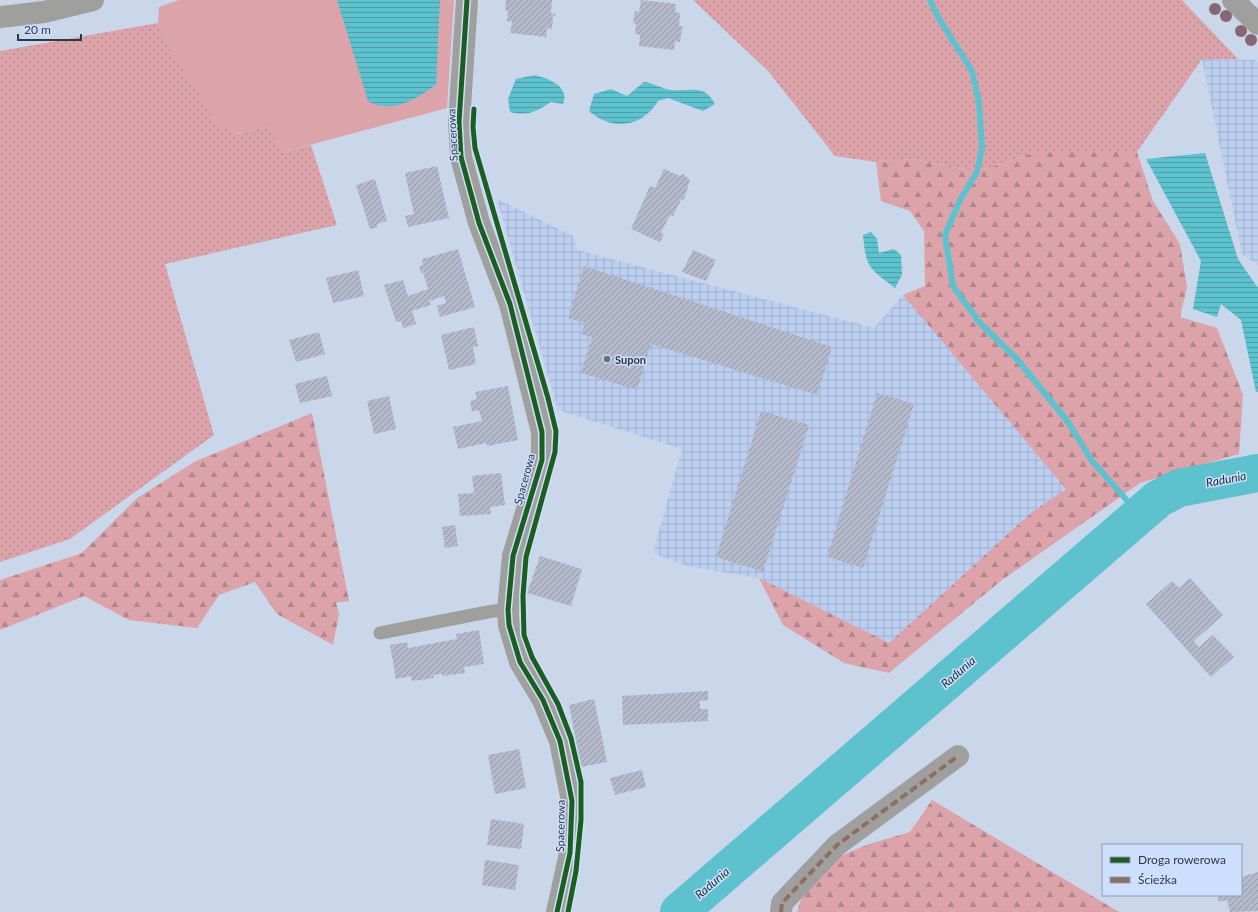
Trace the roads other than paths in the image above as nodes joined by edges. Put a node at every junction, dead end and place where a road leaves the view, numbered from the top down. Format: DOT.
graph roads {
  1 [pos="93,0"];
  2 [pos="467,0"];
  3 [pos="1233,0"];
  4 [pos="0,17"];
  5 [pos="1258,24"];
  6 [pos="508,610"];
  7 [pos="380,633"];
  8 [pos="958,756"];
  9 [pos="557,912"];
  10 [pos="781,912"];
  1 -- 4 [label="street"];
  2 -- 6 [label="street, Spacerowa"];
  3 -- 5 [label="street"];
  6 -- 7 [label="lane"];
  6 -- 9 [label="street, Spacerowa"];
  8 -- 10 [label="street"];
}
